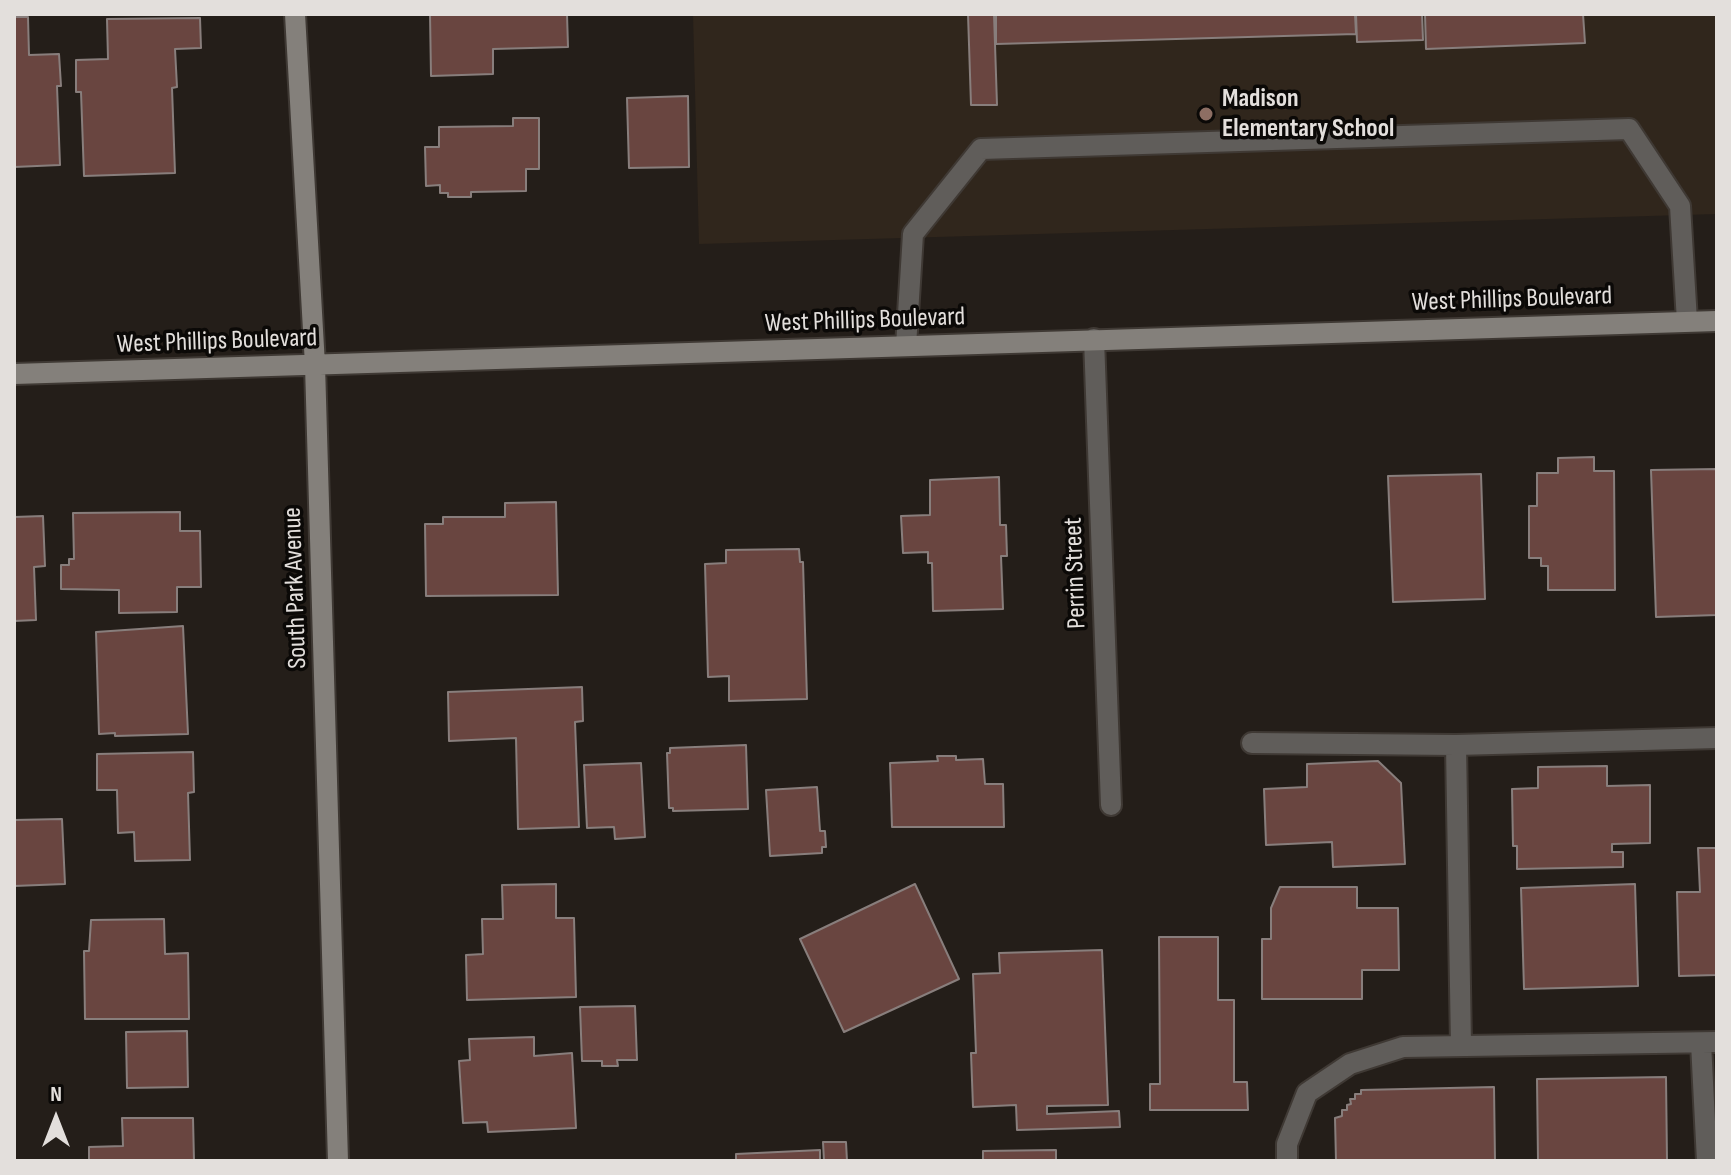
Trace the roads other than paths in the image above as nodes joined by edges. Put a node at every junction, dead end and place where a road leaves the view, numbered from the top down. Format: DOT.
graph roads {
  1 [pos="295,14"];
  2 [pos="1687,321"];
  3 [pos="1717,321"];
  4 [pos="1094,339"];
  5 [pos="906,346"];
  6 [pos="315,365"];
  7 [pos="14,374"];
  8 [pos="1717,738"];
  9 [pos="1252,743"];
  10 [pos="1456,745"];
  11 [pos="1111,805"];
  12 [pos="1709,1042"];
  13 [pos="1461,1046"];
  14 [pos="338,1161"];
  15 [pos="1287,1161"];
  16 [pos="1707,1161"];
  1 -- 6 [label="street, South Park Avenue"];
  2 -- 3 [label="street, West Phillips Boulevard"];
  2 -- 4 [label="street, West Phillips Boulevard"];
  2 -- 5 [label="street"];
  4 -- 5 [label="street, West Phillips Boulevard"];
  4 -- 11 [label="street, Perrin Street"];
  5 -- 6 [label="street, West Phillips Boulevard"];
  6 -- 7 [label="street, West Phillips Boulevard"];
  6 -- 14 [label="street, South Park Avenue"];
  8 -- 10 [label="street"];
  9 -- 10 [label="street"];
  10 -- 13 [label="street"];
  12 -- 13 [label="street"];
  12 -- 16 [label="street"];
  13 -- 15 [label="street"];
}
